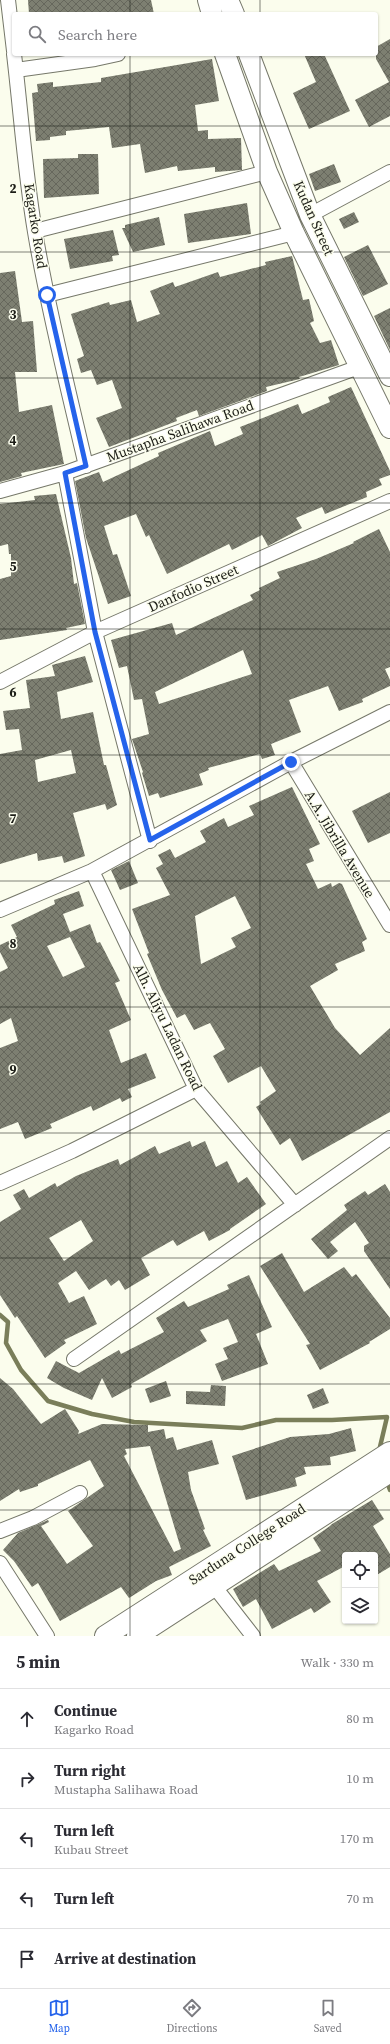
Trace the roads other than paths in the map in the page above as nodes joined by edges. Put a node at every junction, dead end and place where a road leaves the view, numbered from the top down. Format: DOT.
graph roads {
  1 [pos="8,0"];
  2 [pos="208,0"];
  3 [pos="228,0"];
  4 [pos="211,12"];
  5 [pos="233,12"];
  6 [pos="12,34"];
  7 [pos="14,56"];
  8 [pos="110,56"];
  9 [pos="226,56"];
  10 [pos="250,56"];
  11 [pos="16,70"];
  12 [pos="267,172"];
  13 [pos="390,172"];
  14 [pos="310,215"];
  15 [pos="35,231"];
  16 [pos="294,233"];
  17 [pos="47,295"];
  18 [pos="359,367"];
  19 [pos="390,376"];
  20 [pos="390,428"];
  21 [pos="86,466"];
  22 [pos="65,473"];
  23 [pos="0,491"];
  24 [pos="390,501"];
  25 [pos="95,632"];
  26 [pos="0,682"];
  27 [pos="390,712"];
  28 [pos="291,762"];
  29 [pos="150,840"];
  30 [pos="92,871"];
  31 [pos="0,910"];
  32 [pos="390,925"];
  33 [pos="196,1089"];
  34 [pos="390,1138"];
  35 [pos="0,1183"];
  36 [pos="295,1205"];
  37 [pos="74,1359"];
  38 [pos="388,1460"];
  39 [pos="365,1478"];
  40 [pos="80,1493"];
  41 [pos="0,1531"];
  42 [pos="0,1563"];
  43 [pos="214,1586"];
  44 [pos="47,1636"];
  45 [pos="105,1636"];
  46 [pos="136,1636"];
  47 [pos="253,1636"];
  1 -- 6 [label="street"];
  2 -- 4 [label="street"];
  3 -- 5 [label="street"];
  7 -- 11 [label="street, Kagarko Road"];
  8 -- 11 [label="street"];
  9 -- 12 [label="street"];
  10 -- 14 [label="street, Kudan Street"];
  11 -- 15 [label="street, Kagarko Road"];
  12 -- 15 [label="street"];
  12 -- 16 [label="street"];
  13 -- 14 [label="street"];
  14 -- 19 [label="street, Kudan Street"];
  15 -- 17 [label="street, Kagarko Road"];
  16 -- 17 [label="street"];
  16 -- 18 [label="street"];
  17 -- 21 [label="street, Kagarko Road"];
  18 -- 20 [label="street"];
  18 -- 21 [label="street, Mustapha Salihawa Road"];
  21 -- 22 [label="street, Mustapha Salihawa Road"];
  22 -- 23 [label="street, Mustapha Salihawa Road"];
  22 -- 25 [label="street"];
  24 -- 25 [label="street, Danfodio Street"];
  25 -- 26 [label="street, Danfodio Street"];
  25 -- 29 [label="street"];
  27 -- 28 [label="street"];
  28 -- 29 [label="street"];
  28 -- 32 [label="street, A.A. Jibrilla Avenue"];
  29 -- 30 [label="street"];
  30 -- 31 [label="street"];
  30 -- 33 [label="street, Alh. Aliyu Ladan Road"];
  33 -- 35 [label="street"];
  33 -- 36 [label="street, Alh. Aliyu Ladan Road"];
  34 -- 36 [label="street"];
  36 -- 37 [label="street"];
  38 -- 39 [label="street, Sarduna College Road"];
  39 -- 43 [label="street, Sarduna College Road"];
  39 -- 45 [label="street, Sarduna College Road"];
  40 -- 41 [label="street"];
  42 -- 44 [label="street"];
  43 -- 46 [label="street, Sarduna College Road"];
  43 -- 47 [label="street"];
}
